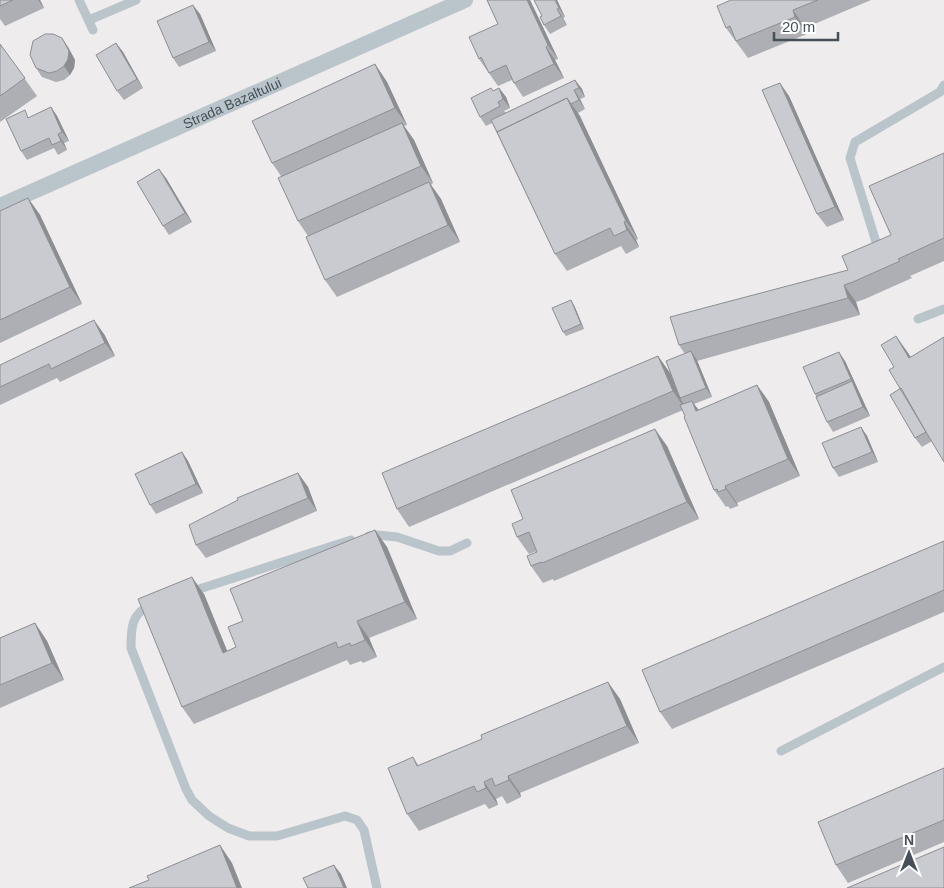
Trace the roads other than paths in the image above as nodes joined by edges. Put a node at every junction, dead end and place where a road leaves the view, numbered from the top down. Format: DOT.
graph roads {
  1 [pos="79,0"];
  2 [pos="136,0"];
  3 [pos="465,0"];
  4 [pos="89,20"];
  5 [pos="93,30"];
  6 [pos="944,85"];
  7 [pos="0,206"];
  8 [pos="876,242"];
  9 [pos="944,309"];
  10 [pos="918,319"];
  11 [pos="467,543"];
  12 [pos="184,594"];
  13 [pos="165,600"];
  14 [pos="944,667"];
  15 [pos="781,751"];
  16 [pos="377,888"];
  1 -- 4 [label="lane"];
  2 -- 4 [label="lane"];
  3 -- 7 [label="street, Strada Bazaltului"];
  4 -- 5 [label="lane"];
  6 -- 8 [label="lane"];
  9 -- 10 [label="lane"];
  11 -- 12 [label="lane"];
  13 -- 16 [label="lane"];
  14 -- 15 [label="lane"];
}
